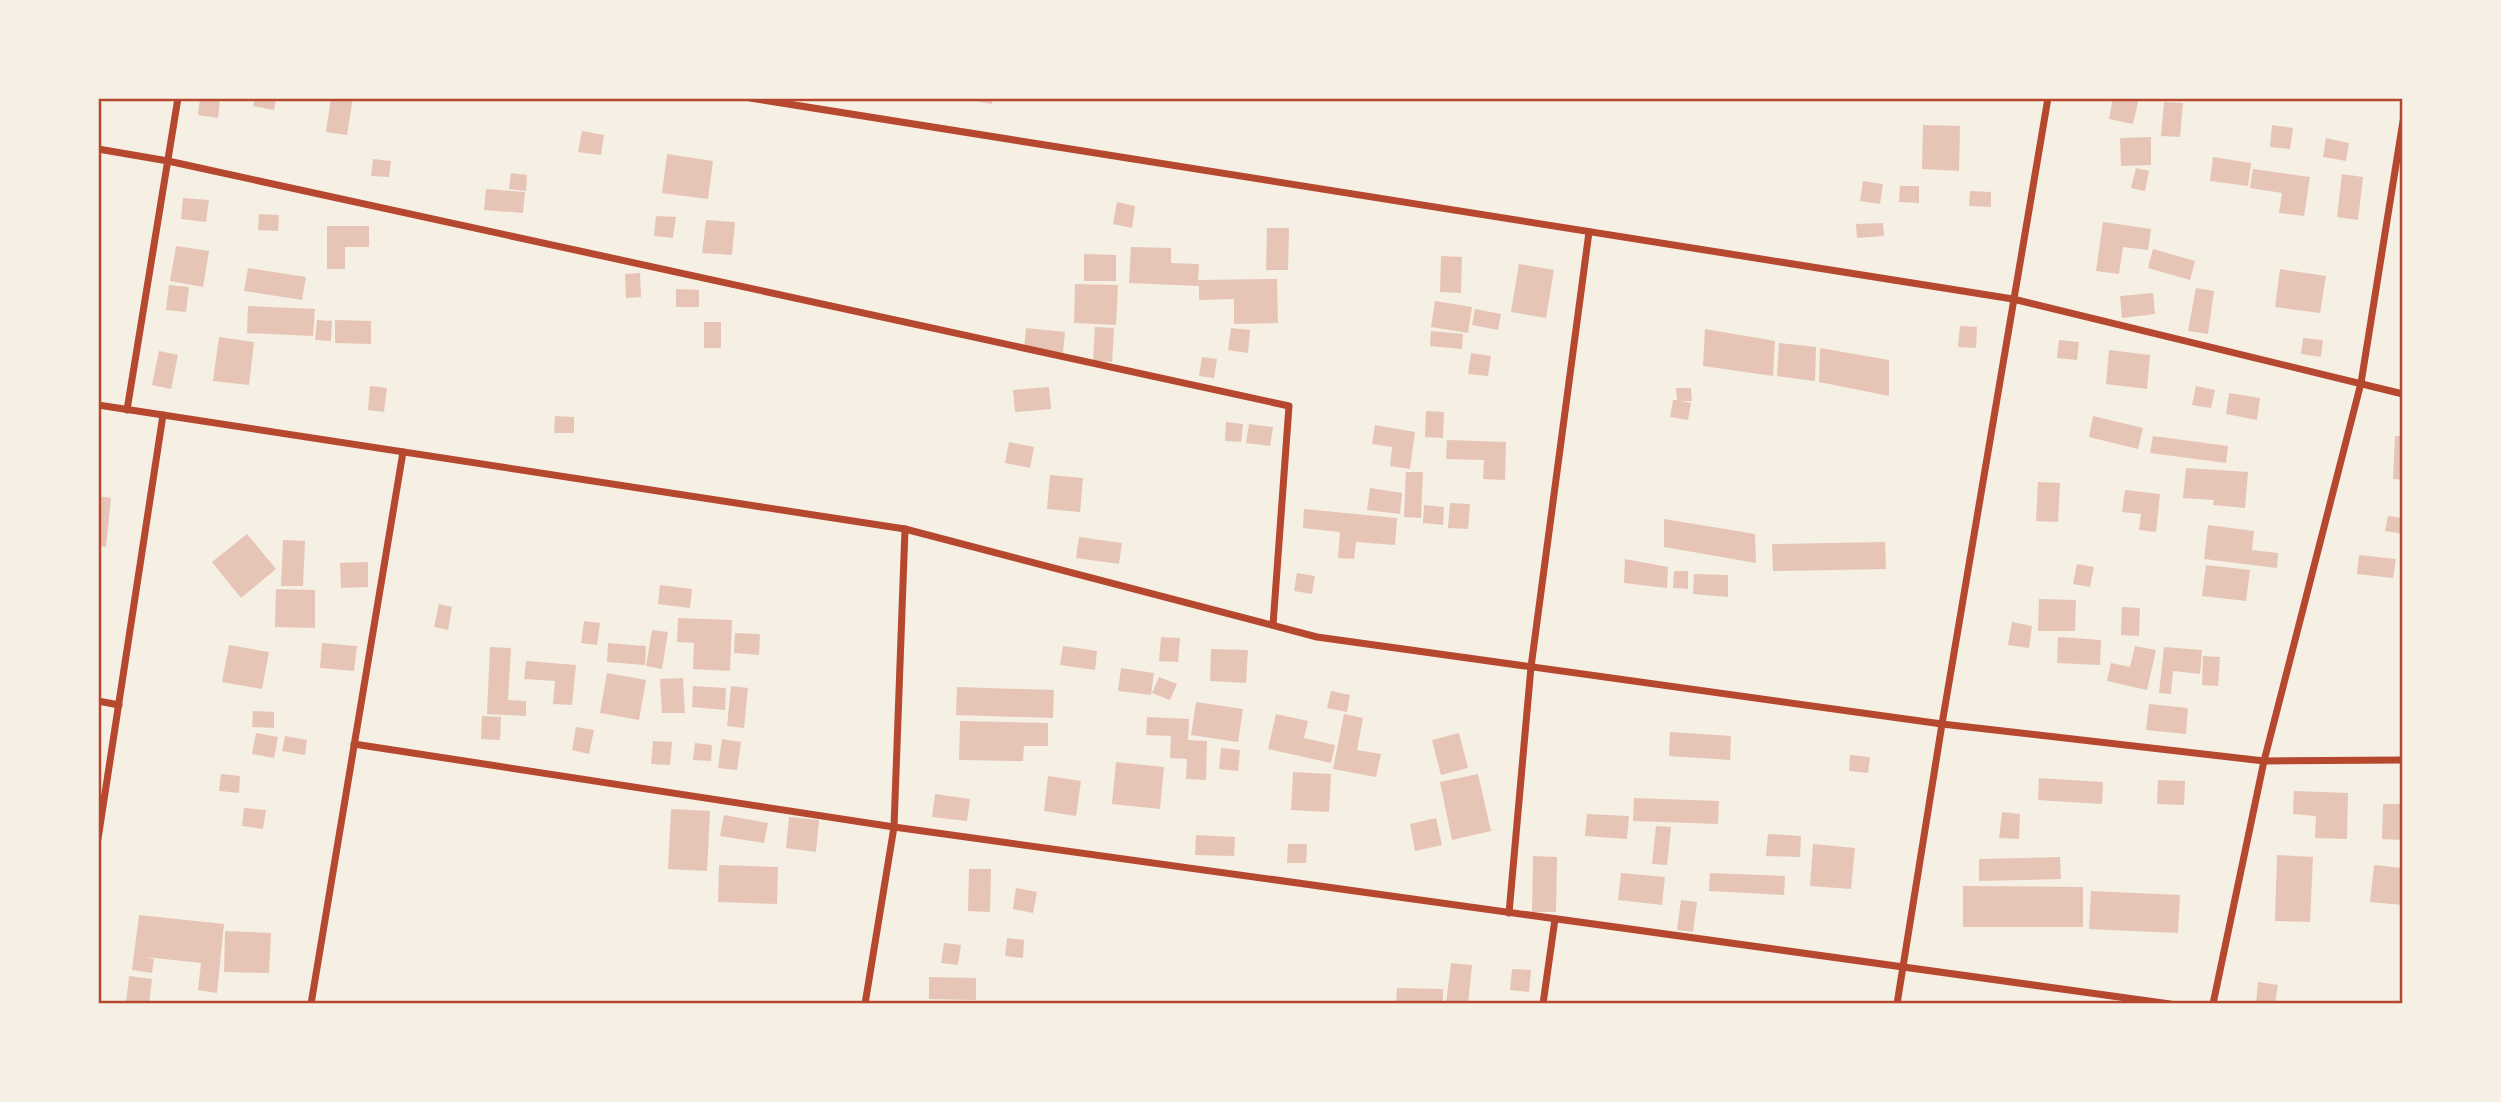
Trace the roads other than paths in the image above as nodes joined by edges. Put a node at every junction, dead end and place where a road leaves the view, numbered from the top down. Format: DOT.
graph roads {
  1 [pos="178,98"];
  2 [pos="750,98"];
  3 [pos="2048,98"];
  4 [pos="2403,121"];
  5 [pos="98,149"];
  6 [pos="168,161"];
  7 [pos="1589,232"];
  8 [pos="2013,299"];
  9 [pos="2361,383"];
  10 [pos="2403,394"];
  11 [pos="98,405"];
  12 [pos="127,410"];
  13 [pos="163,415"];
  14 [pos="403,452"];
  15 [pos="905,529"];
  16 [pos="1273,625"];
  17 [pos="1531,667"];
  18 [pos="98,701"];
  19 [pos="118,705"];
  20 [pos="1942,724"];
  21 [pos="354,744"];
  22 [pos="2403,760"];
  23 [pos="2264,761"];
  24 [pos="894,827"];
  25 [pos="98,839"];
  26 [pos="1509,913"];
  27 [pos="1555,919"];
  28 [pos="1903,967"];
  29 [pos="311,1004"];
  30 [pos="865,1004"];
  31 [pos="1543,1004"];
  32 [pos="1897,1004"];
  33 [pos="2170,1004"];
  34 [pos="2213,1004"];
  1 -- 6 [label="street"];
  2 -- 7 [label="street"];
  3 -- 8 [label="street"];
  4 -- 9 [label="street"];
  5 -- 6 [label="street"];
  6 -- 12 [label="street"];
  6 -- 16 [label="street"];
  7 -- 8 [label="street"];
  7 -- 17 [label="street"];
  8 -- 9 [label="street"];
  8 -- 20 [label="street"];
  9 -- 10 [label="street"];
  9 -- 23 [label="street"];
  11 -- 12 [label="street"];
  12 -- 13 [label="street"];
  13 -- 14 [label="street"];
  13 -- 19 [label="street"];
  14 -- 15 [label="street"];
  14 -- 21 [label="street"];
  15 -- 16 [label="street"];
  15 -- 24 [label="street"];
  16 -- 17 [label="street"];
  17 -- 20 [label="street"];
  17 -- 26 [label="street"];
  18 -- 19 [label="street"];
  19 -- 25 [label="street"];
  20 -- 23 [label="street"];
  20 -- 28 [label="street"];
  21 -- 24 [label="street"];
  21 -- 29 [label="street"];
  22 -- 23 [label="street"];
  23 -- 34 [label="street"];
  24 -- 26 [label="street"];
  24 -- 30 [label="street"];
  26 -- 27 [label="street"];
  27 -- 28 [label="street"];
  27 -- 31 [label="street"];
  28 -- 32 [label="street"];
  28 -- 33 [label="street"];
}
